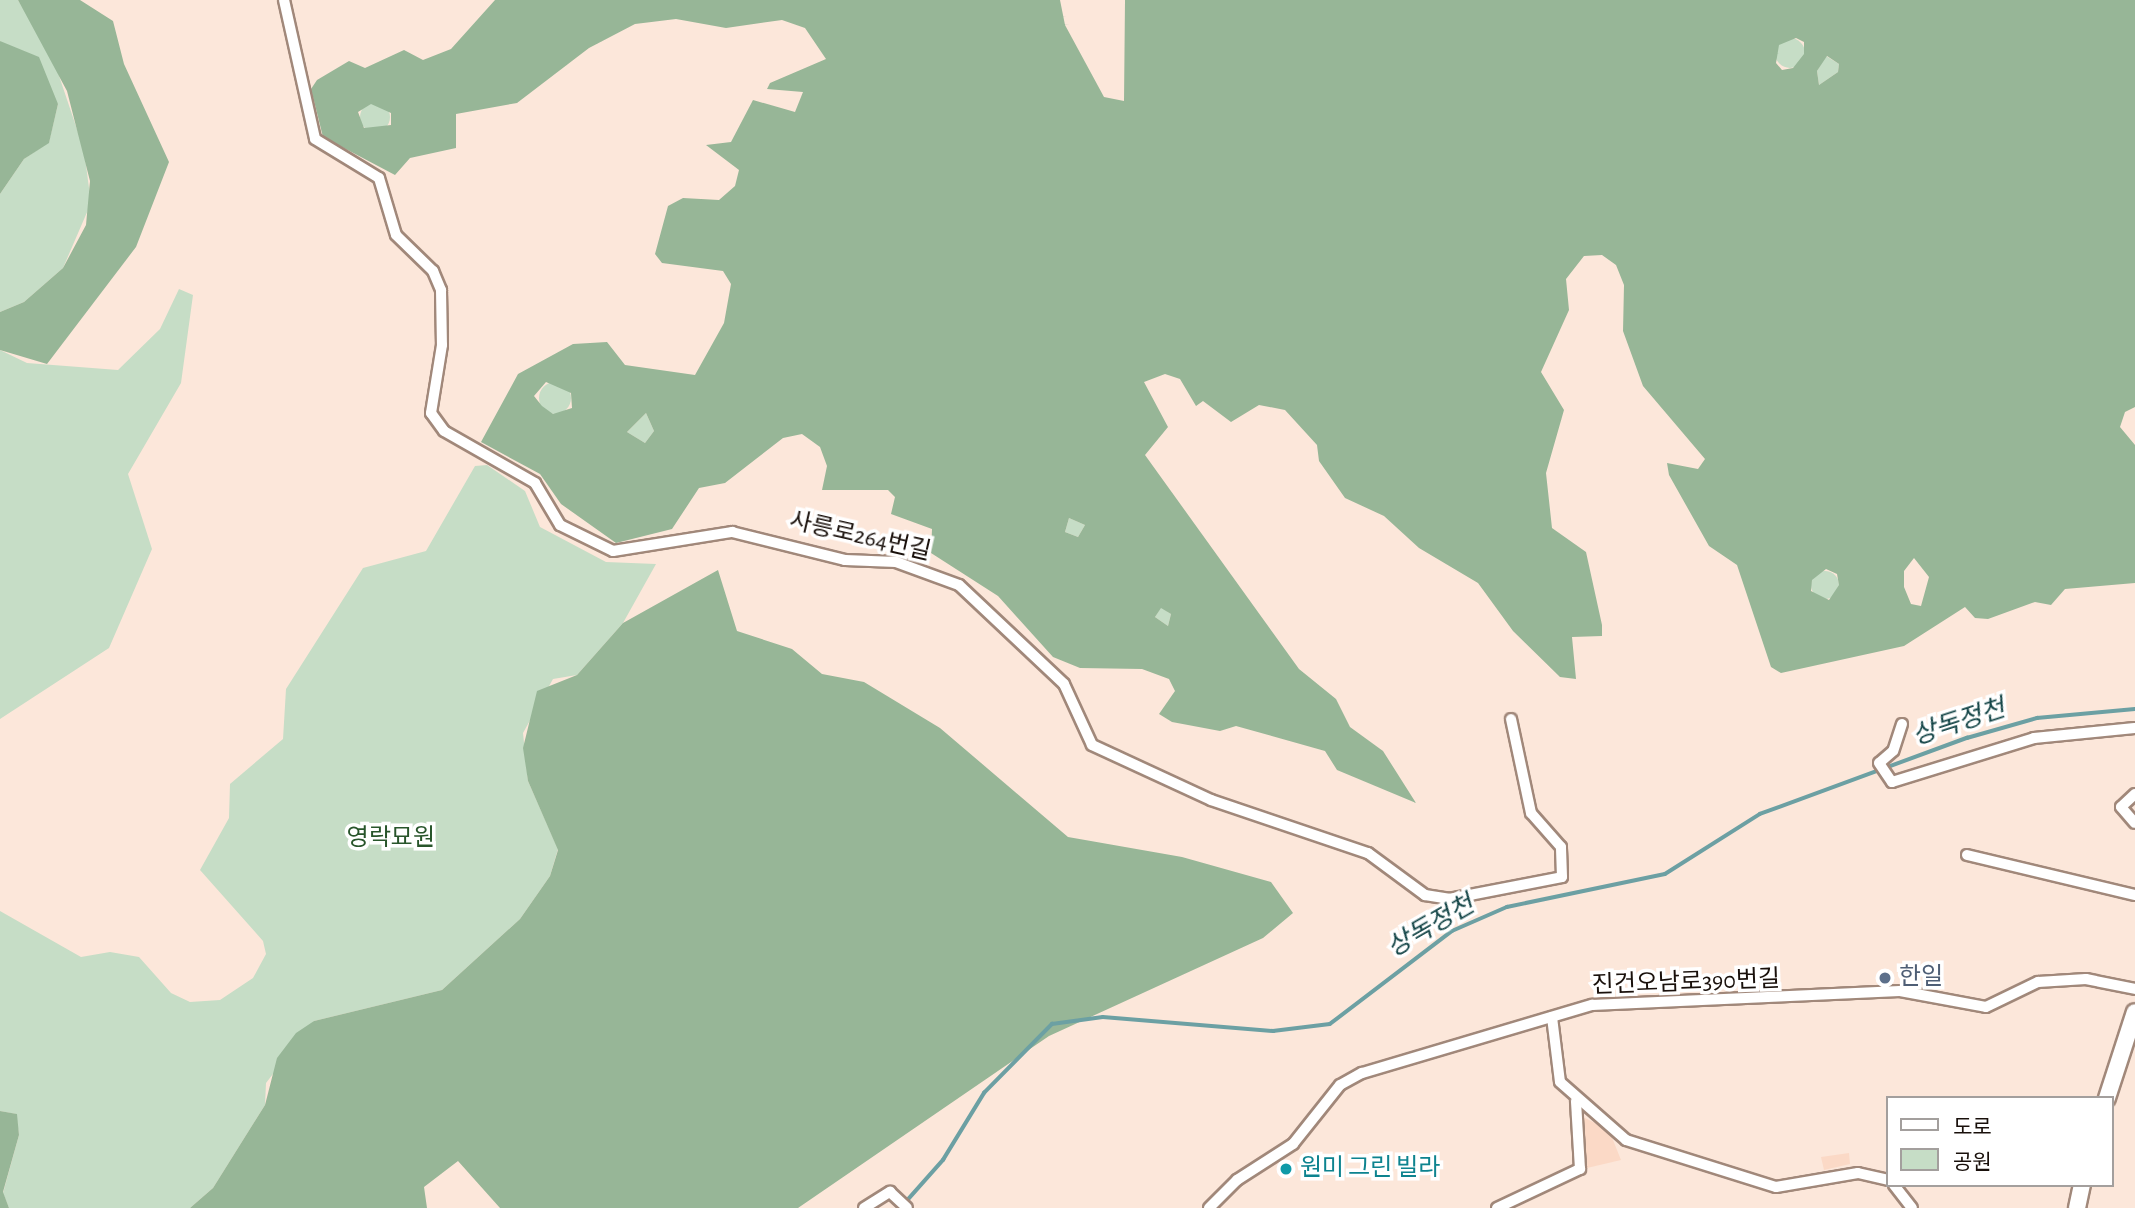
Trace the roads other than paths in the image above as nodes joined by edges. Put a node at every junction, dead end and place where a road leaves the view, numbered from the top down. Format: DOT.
graph roads {
  1 [pos="284,0"];
  2 [pos="1511,719"];
  3 [pos="1902,724"];
  4 [pos="2135,728"];
  5 [pos="2135,794"];
  6 [pos="2135,823"];
  7 [pos="1966,855"];
  8 [pos="2135,895"];
  9 [pos="2135,989"];
  10 [pos="2135,1012"];
  11 [pos="1552,1017"];
  12 [pos="2108,1096"];
  13 [pos="1576,1101"];
  14 [pos="1886,1180"];
  15 [pos="1896,1187"];
  16 [pos="2082,1187"];
  17 [pos="864,1208"];
  18 [pos="907,1208"];
  19 [pos="1209,1208"];
  20 [pos="1497,1208"];
  21 [pos="1912,1208"];
  22 [pos="2077,1208"];
  1 -- 2 [label="street, 사릉로264번길"];
  3 -- 4 [label="street"];
  5 -- 6 [label="street"];
  7 -- 8 [label="street"];
  9 -- 11 [label="street, 진건오남로390번길"];
  10 -- 12 [label="main road"];
  11 -- 13 [label="street"];
  11 -- 19 [label="street, 진건오남로390번길"];
  13 -- 14 [label="street"];
  13 -- 20 [label="street"];
  15 -- 21 [label="street"];
  16 -- 22 [label="main road"];
  17 -- 18 [label="street"];
}
